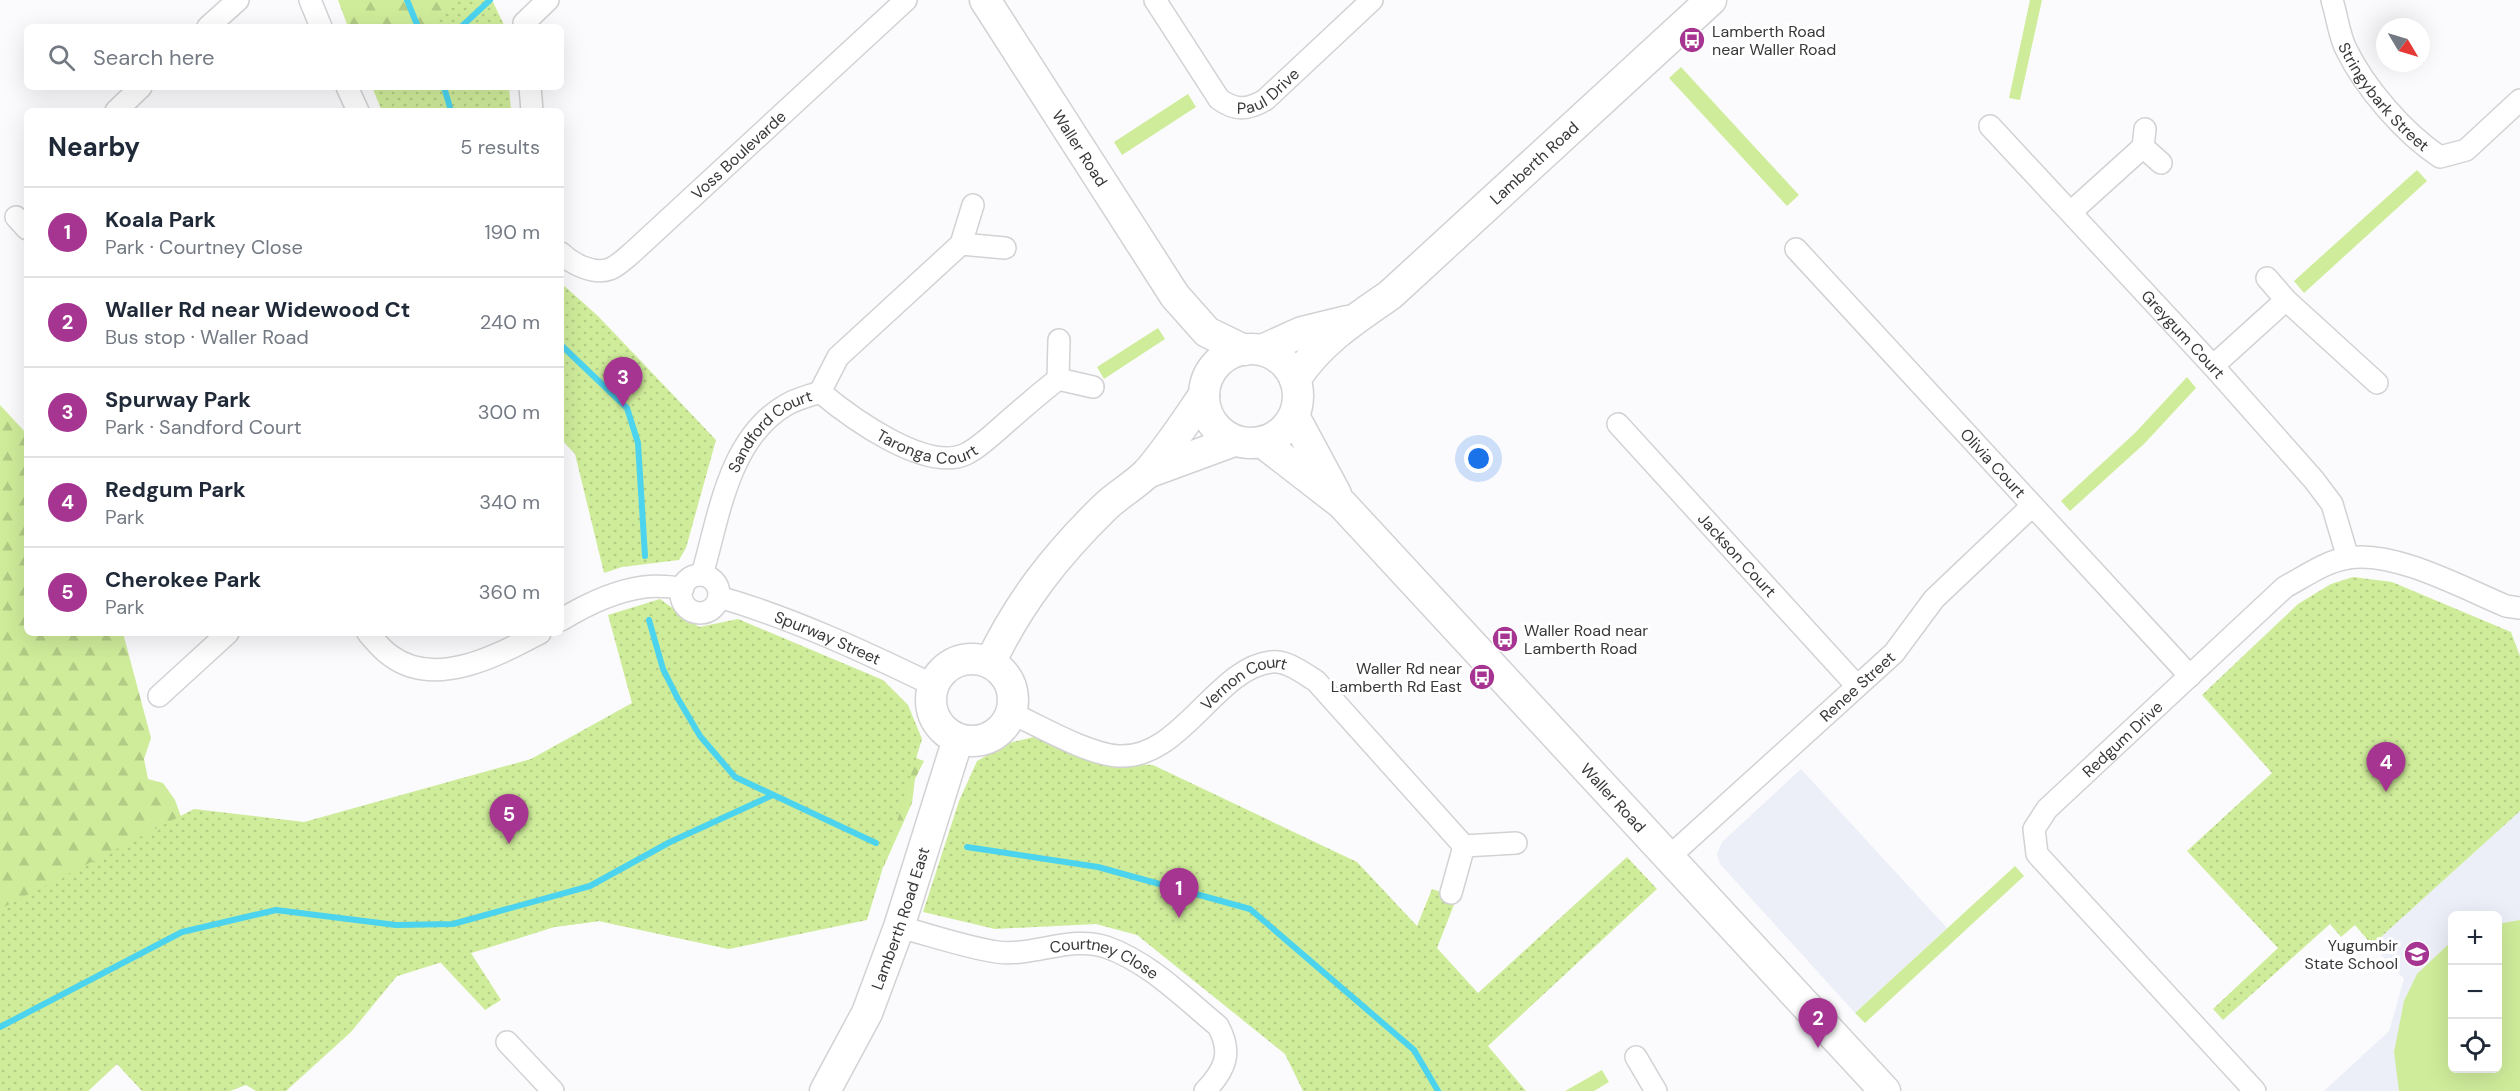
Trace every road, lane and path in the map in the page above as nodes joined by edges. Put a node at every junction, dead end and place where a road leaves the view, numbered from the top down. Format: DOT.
graph roads {
  1 [pos="238,0"];
  2 [pos="310,0"];
  3 [pos="548,0"];
  4 [pos="906,0"];
  5 [pos="985,0"];
  6 [pos="1155,0"];
  7 [pos="1372,0"];
  8 [pos="1711,0"];
  9 [pos="2332,0"];
  10 [pos="211,24"];
  11 [pos="320,24"];
  12 [pos="525,24"];
  13 [pos="138,90"];
  14 [pos="348,90"];
  15 [pos="530,90"];
  16 [pos="2520,100"];
  17 [pos="119,108"];
  18 [pos="357,108"];
  19 [pos="532,108"];
  20 [pos="1990,126"];
  21 [pos="2161,163"];
  22 [pos="973,205"];
  23 [pos="2071,212"];
  24 [pos="961,244"];
  25 [pos="1005,248"];
  26 [pos="1796,249"];
  27 [pos="564,256"];
  28 [pos="2267,278"];
  29 [pos="1175,296"];
  30 [pos="2286,300"];
  31 [pos="1354,320"];
  32 [pos="1059,340"];
  33 [pos="1253,350"];
  34 [pos="2213,366"];
  35 [pos="1058,379"];
  36 [pos="1295,380"];
  37 [pos="2377,383"];
  38 [pos="1206,386"];
  39 [pos="1093,387"];
  40 [pos="820,392"];
  41 [pos="1294,416"];
  42 [pos="1618,424"];
  43 [pos="1248,441"];
  44 [pos="1146,474"];
  45 [pos="1342,504"];
  46 [pos="2032,506"];
  47 [pos="2348,558"];
  48 [pos="702,575"];
  49 [pos="683,588"];
  50 [pos="719,597"];
  51 [pos="2520,608"];
  52 [pos="564,618"];
  53 [pos="225,636"];
  54 [pos="371,636"];
  55 [pos="534,636"];
  56 [pos="990,663"];
  57 [pos="2190,676"];
  58 [pos="933,685"];
  59 [pos="1857,686"];
  60 [pos="159,696"];
  61 [pos="1011,713"];
  62 [pos="958,739"];
  63 [pos="1516,843"];
  64 [pos="1464,846"];
  65 [pos="1669,857"];
  66 [pos="1451,893"];
  67 [pos="899,927"];
  68 [pos="507,1042"];
  69 [pos="1636,1057"];
  70 [pos="553,1091"];
  71 [pos="825,1091"];
  72 [pos="1205,1091"];
  73 [pos="1656,1091"];
  74 [pos="1885,1091"];
  75 [pos="2254,1091"];
  1 -- 10 [label="street"];
  2 -- 11 [label="street"];
  3 -- 12 [label="street"];
  4 -- 27 [label="street, Voss Boulevarde"];
  5 -- 29 [label="street, Waller Road"];
  6 -- 7 [label="street, Paul Drive"];
  8 -- 31 [label="street, Lamberth Road"];
  9 -- 16 [label="street, Stringybark Street"];
  13 -- 17 [label="street"];
  14 -- 18 [label="street"];
  15 -- 19 [label="street"];
  20 -- 23 [label="street, Greygum Court"];
  21 -- 23 [label="street"];
  22 -- 24 [label="street"];
  23 -- 34 [label="street, Greygum Court"];
  24 -- 25 [label="street"];
  24 -- 40 [label="street, Sandford Court"];
  26 -- 46 [label="street, Olivia Court"];
  28 -- 30 [label="street"];
  29 -- 33 [label="street, Waller Road"];
  29 -- 38 [label="street, Waller Road"];
  30 -- 34 [label="street"];
  30 -- 37 [label="street"];
  31 -- 33 [label="street, Lamberth Road"];
  31 -- 36 [label="street, Lamberth Road"];
  32 -- 35 [label="street"];
  33 -- 36 [label="street"];
  33 -- 38 [label="street"];
  34 -- 47 [label="street, Greygum Court"];
  35 -- 39 [label="street"];
  35 -- 40 [label="street, Taronga Court"];
  36 -- 41 [label="street"];
  38 -- 43 [label="street"];
  38 -- 44 [label="street"];
  40 -- 48 [label="street, Sandford Court"];
  41 -- 43 [label="street"];
  41 -- 45 [label="street, Waller Road"];
  42 -- 59 [label="street, Jackson Court"];
  43 -- 44 [label="street"];
  43 -- 45 [label="street, Waller Road"];
  44 -- 56 [label="street"];
  45 -- 65 [label="street, Waller Road"];
  46 -- 57 [label="street, Olivia Court"];
  46 -- 59 [label="street, Renee Street"];
  47 -- 51 [label="street, Redgum Drive"];
  47 -- 57 [label="street, Redgum Drive"];
  48 -- 49 [label="street"];
  48 -- 50 [label="street"];
  49 -- 50 [label="street"];
  49 -- 52 [label="street"];
  50 -- 58 [label="street, Spurway Street"];
  53 -- 60 [label="street"];
  54 -- 55 [label="street"];
  56 -- 58 [label="street"];
  56 -- 61 [label="street"];
  57 -- 75 [label="street, Redgum Drive"];
  58 -- 62 [label="street"];
  59 -- 65 [label="street, Renee Street"];
  61 -- 62 [label="street"];
  61 -- 64 [label="street, Vernon Court"];
  62 -- 67 [label="street, Lamberth Road East"];
  63 -- 64 [label="street"];
  64 -- 66 [label="street"];
  65 -- 74 [label="street, Waller Road"];
  67 -- 71 [label="street, Lamberth Road East"];
  67 -- 72 [label="street, Courtney Close"];
  68 -- 70 [label="street"];
  69 -- 73 [label="street"];
}
